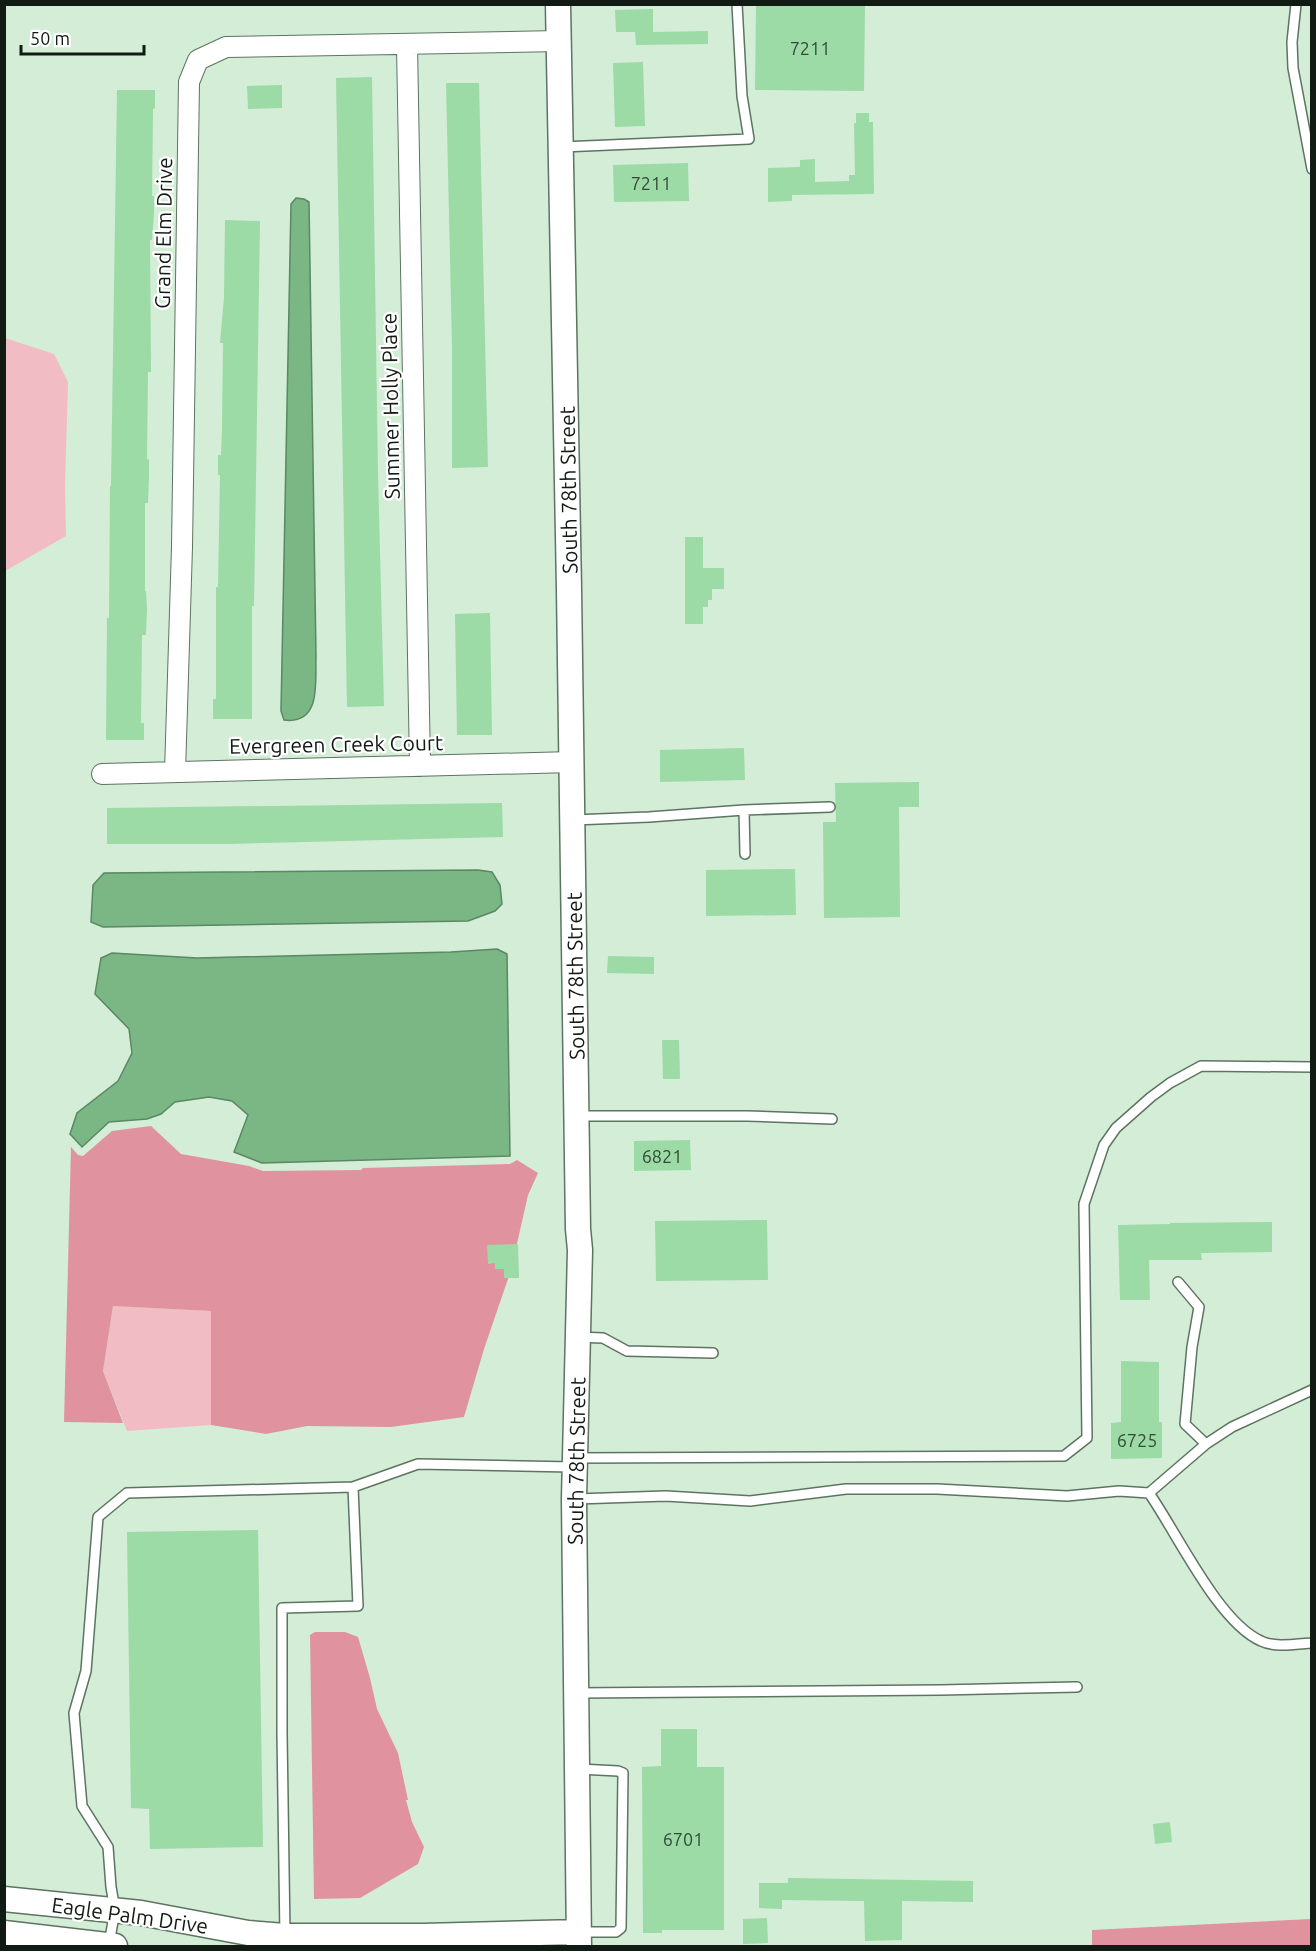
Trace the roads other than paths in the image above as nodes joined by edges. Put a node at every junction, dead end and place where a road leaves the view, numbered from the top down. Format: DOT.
graph roads {
  1 [pos="558,4"];
  2 [pos="737,4"];
  3 [pos="1296,4"];
  4 [pos="559,41"];
  5 [pos="407,45"];
  6 [pos="562,147"];
  7 [pos="1311,169"];
  8 [pos="572,762"];
  9 [pos="420,766"];
  10 [pos="175,772"];
  11 [pos="102,774"];
  12 [pos="830,807"];
  13 [pos="744,810"];
  14 [pos="573,820"];
  15 [pos="745,854"];
  16 [pos="1311,1067"];
  17 [pos="578,1116"];
  18 [pos="832,1119"];
  19 [pos="1178,1282"];
  20 [pos="577,1337"];
  21 [pos="713,1353"];
  22 [pos="1311,1390"];
  23 [pos="1206,1444"];
  24 [pos="575,1463"];
  25 [pos="353,1487"];
  26 [pos="1149,1492"];
  27 [pos="574,1499"];
  28 [pos="1311,1643"];
  29 [pos="1077,1687"];
  30 [pos="576,1693"];
  31 [pos="577,1769"];
  32 [pos="4,1899"];
  33 [pos="115,1910"];
  34 [pos="4,1933"];
  35 [pos="285,1936"];
  36 [pos="579,1939"];
  37 [pos="109,1946"];
  38 [pos="115,1947"];
  1 -- 4 [label="street, South 78th Street"];
  2 -- 6 [label="lane"];
  3 -- 7 [label="lane"];
  4 -- 5 [label="street, Grand Elm Drive"];
  4 -- 6 [label="street, South 78th Street"];
  5 -- 9 [label="street, Summer Holly Place"];
  5 -- 10 [label="street, Grand Elm Drive"];
  6 -- 8 [label="street, South 78th Street"];
  8 -- 9 [label="street, Evergreen Creek Court"];
  8 -- 14 [label="street, South 78th Street"];
  9 -- 10 [label="street, Evergreen Creek Court"];
  10 -- 11 [label="street, Evergreen Creek Court"];
  12 -- 13 [label="lane"];
  13 -- 14 [label="lane"];
  13 -- 15 [label="lane"];
  14 -- 17 [label="street, South 78th Street"];
  16 -- 24 [label="lane"];
  17 -- 18 [label="lane"];
  17 -- 20 [label="street, South 78th Street"];
  19 -- 23 [label="lane"];
  20 -- 21 [label="lane"];
  20 -- 24 [label="street, South 78th Street"];
  22 -- 23 [label="lane"];
  23 -- 26 [label="lane"];
  24 -- 25 [label="lane"];
  24 -- 27 [label="street, South 78th Street"];
  25 -- 33 [label="lane"];
  25 -- 35 [label="lane"];
  26 -- 27 [label="lane"];
  26 -- 28 [label="lane"];
  27 -- 30 [label="street, South 78th Street"];
  29 -- 30 [label="lane"];
  30 -- 31 [label="street, South 78th Street"];
  31 -- 36 [label="street, South 78th Street"];
  31 -- 36 [label="lane"];
  32 -- 33 [label="street, Eagle Palm Drive"];
  33 -- 35 [label="street, Eagle Palm Drive"];
  33 -- 37 [label="lane"];
  34 -- 37 [label="street, Eagle Palm Drive"];
  35 -- 36 [label="street, Eagle Palm Drive"];
  37 -- 38 [label="street, Eagle Palm Drive"];
}
